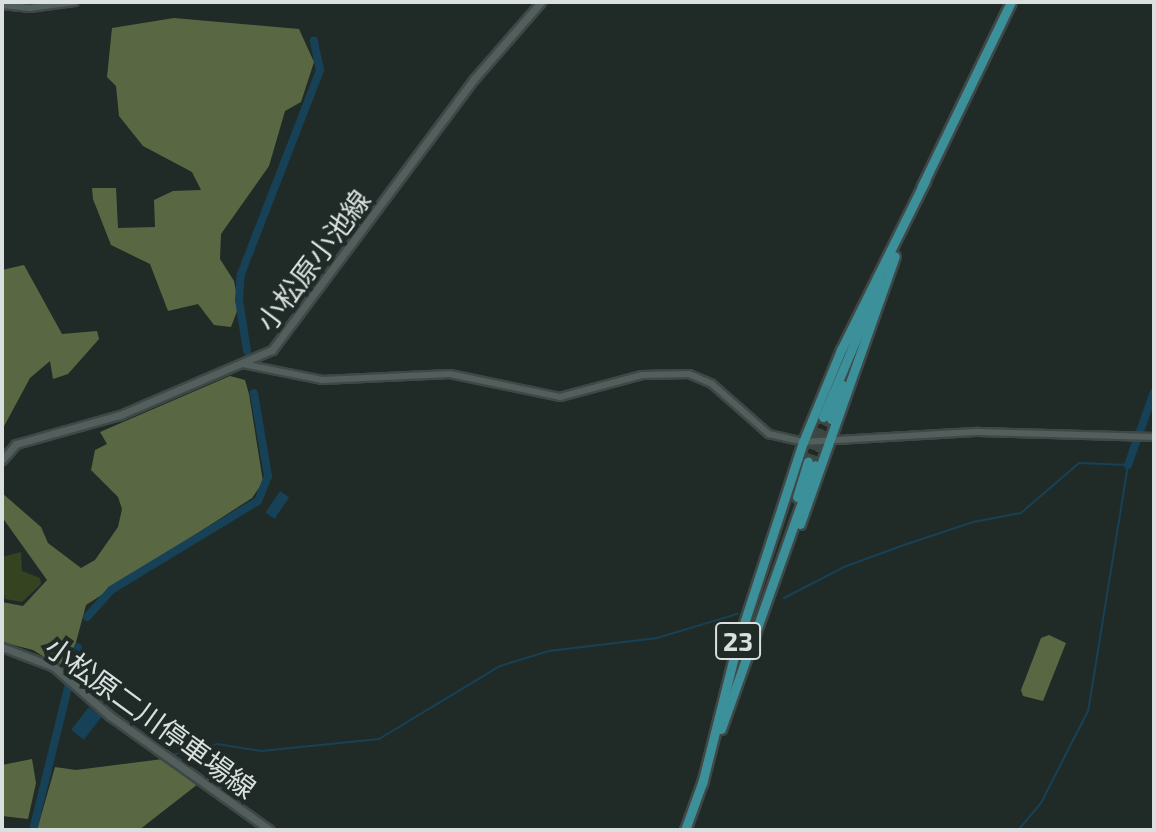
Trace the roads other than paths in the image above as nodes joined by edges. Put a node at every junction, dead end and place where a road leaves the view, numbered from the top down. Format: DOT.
graph roads {
  1 [pos="75,2"];
  2 [pos="541,2"];
  3 [pos="1011,2"];
  4 [pos="2,5"];
  5 [pos="925,181"];
  6 [pos="909,218"];
  7 [pos="895,256"];
  8 [pos="243,364"];
  9 [pos="1154,437"];
  10 [pos="832,440"];
  11 [pos="803,442"];
  12 [pos="2,460"];
  13 [pos="761,617"];
  14 [pos="2,647"];
  15 [pos="736,686"];
  16 [pos="702,784"];
  17 [pos="270,830"];
  18 [pos="685,830"];
  1 -- 4 [label="street"];
  2 -- 8 [label="main road, 小松原小池線"];
  3 -- 5 [label="highway"];
  5 -- 6 [label="highway"];
  5 -- 11 [label="highway"];
  6 -- 7 [label="highway"];
  6 -- 7 [label="highway"];
  7 -- 10 [label="highway"];
  8 -- 11 [label="street"];
  8 -- 12 [label="main road, 小松原小池線"];
  9 -- 10 [label="street"];
  10 -- 11 [label="street"];
  10 -- 13 [label="highway, 23"];
  11 -- 16 [label="highway, 23"];
  13 -- 15 [label="highway, 23"];
  13 -- 15 [label="highway, 23"];
  14 -- 17 [label="main road, 小松原二川停車場線"];
  15 -- 16 [label="highway, 23"];
  16 -- 18 [label="highway, 23"];
}
